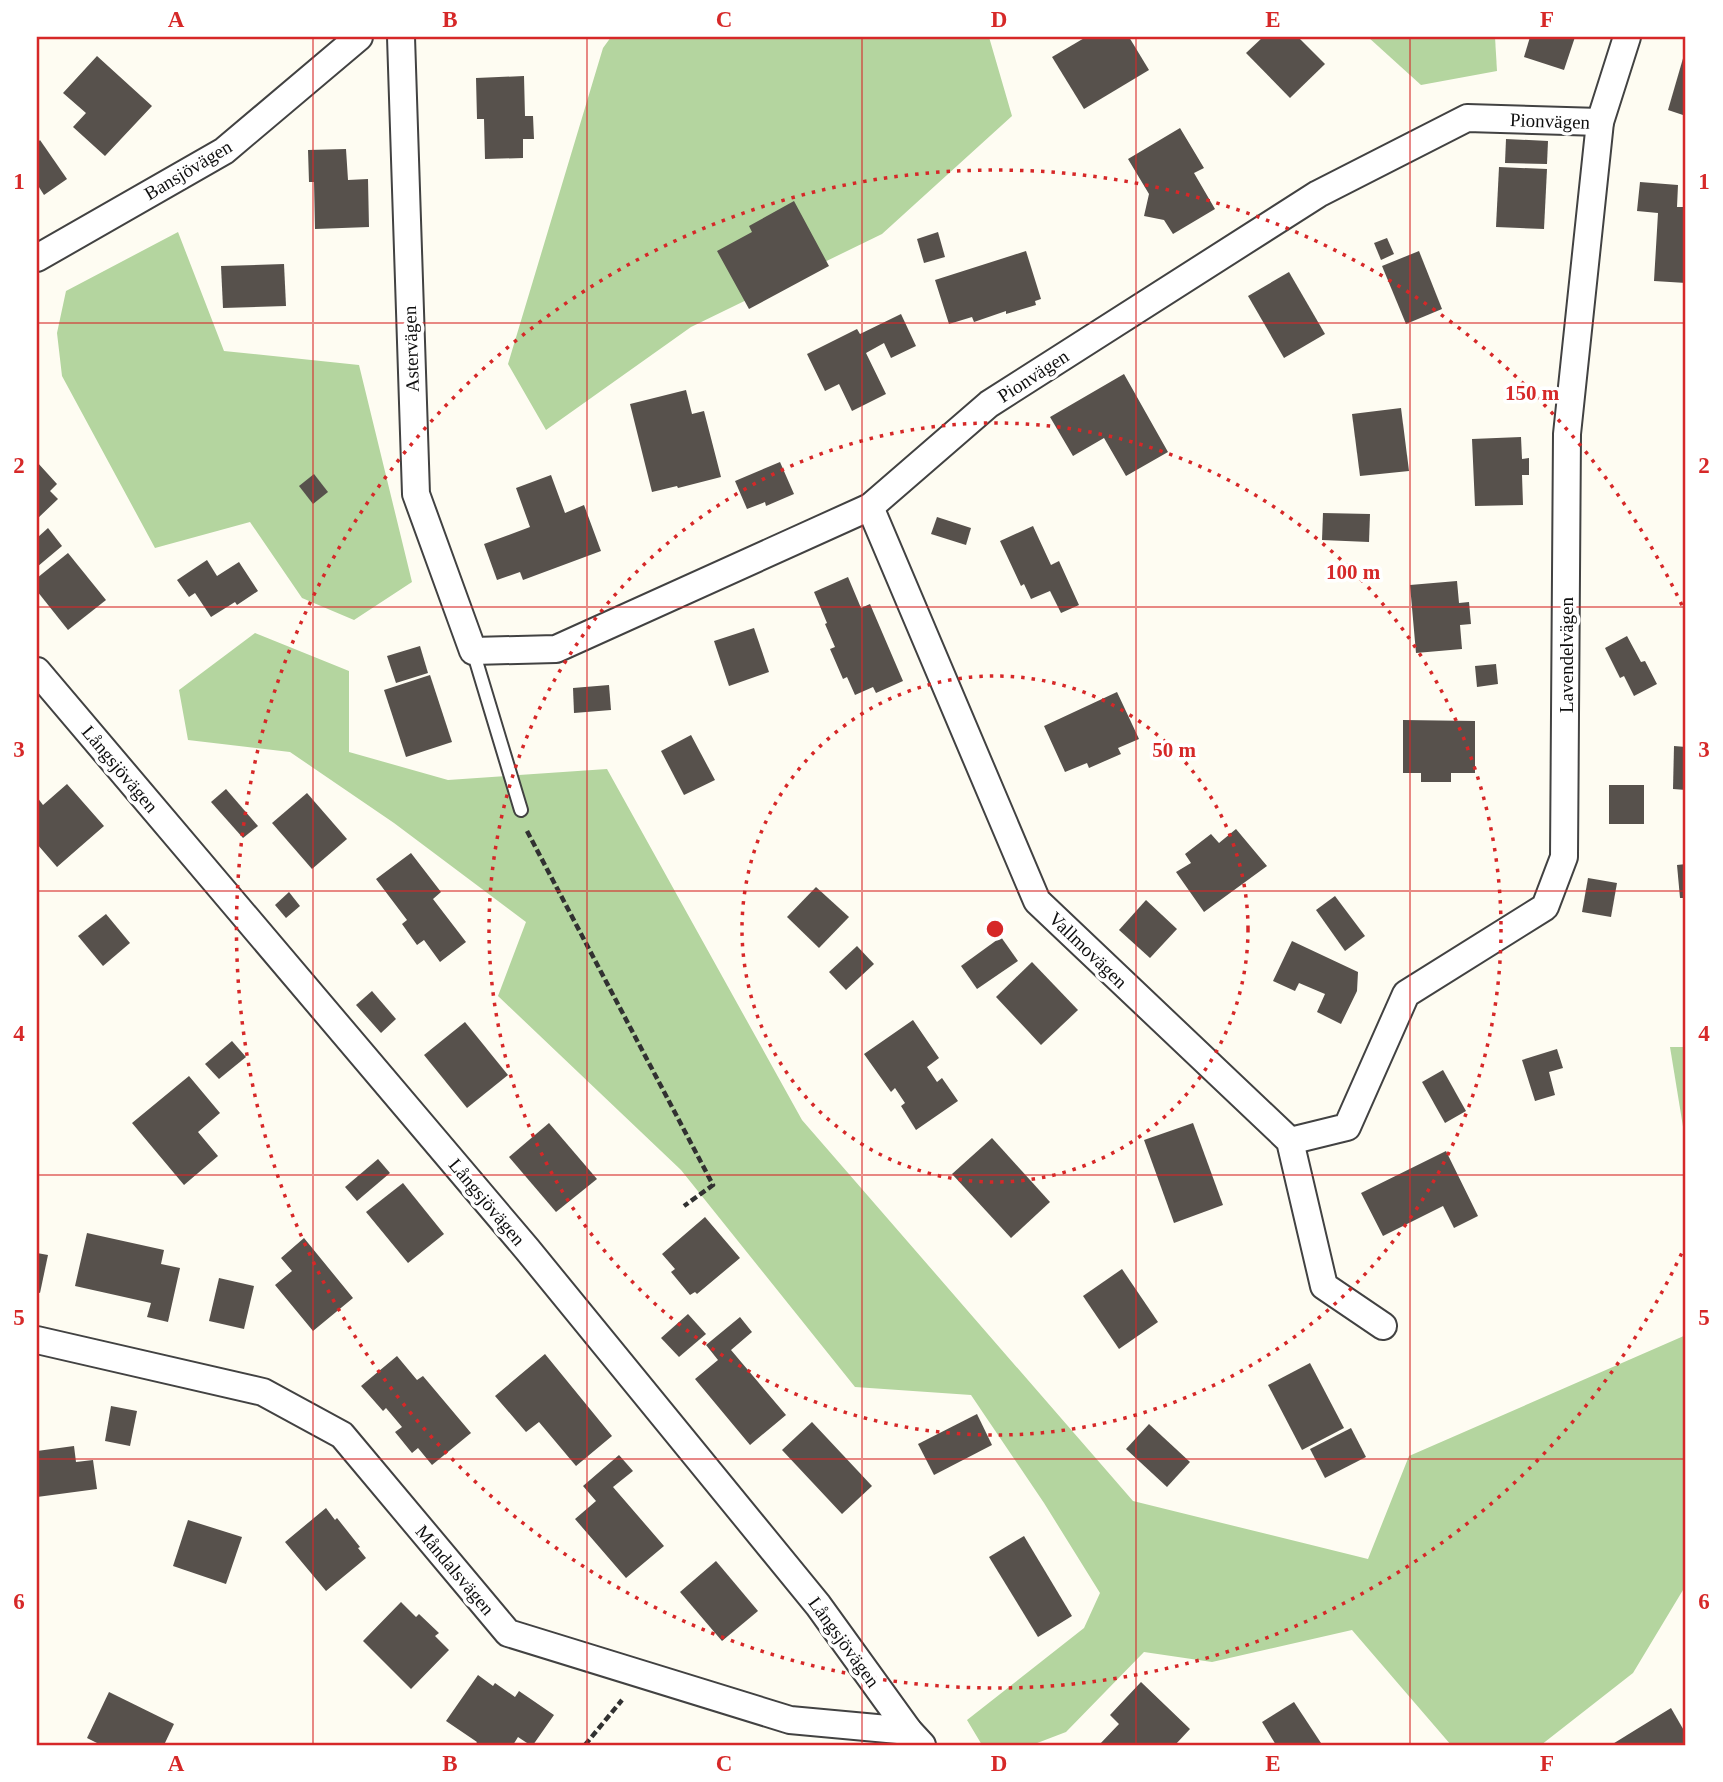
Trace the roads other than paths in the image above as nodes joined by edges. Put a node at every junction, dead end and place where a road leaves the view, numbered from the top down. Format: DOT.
graph roads {
  1 [pos="359,37"];
  2 [pos="401,37"];
  3 [pos="1627,37"];
  4 [pos="1600,122"];
  5 [pos="37,258"];
  6 [pos="870,507"];
  7 [pos="473,651"];
  8 [pos="37,671"];
  9 [pos="522,810"];
  10 [pos="1290,1142"];
  11 [pos="1383,1326"];
  12 [pos="37,1340"];
  13 [pos="916,1738"];
  1 -- 5 [label="street, Bansjövägen"];
  2 -- 7 [label="street, Astervägen"];
  3 -- 4 [label="street, Lavendelvägen"];
  4 -- 6 [label="street, Pionvägen"];
  4 -- 10 [label="street, Lavendelvägen"];
  6 -- 7 [label="street, Pionvägen"];
  6 -- 10 [label="street, Vallmovägen"];
  7 -- 9 [label="lane"];
  8 -- 13 [label="street, Långsjövägen"];
  10 -- 11 [label="street"];
  12 -- 13 [label="street, Måndalsvägen"];
}
